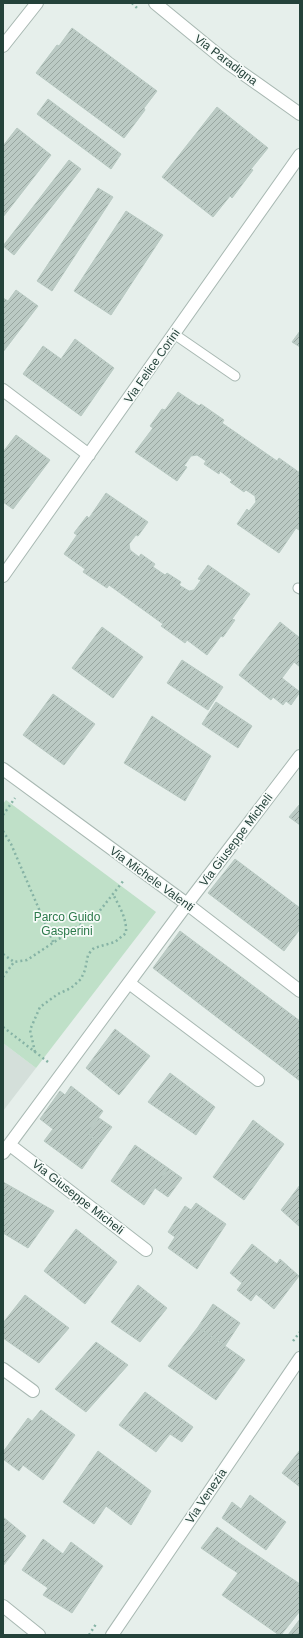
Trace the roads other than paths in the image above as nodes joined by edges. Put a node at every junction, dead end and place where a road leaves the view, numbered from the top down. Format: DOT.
graph roads {
  1 [pos="37,3"];
  2 [pos="155,3"];
  3 [pos="3,46"];
  4 [pos="300,114"];
  5 [pos="300,155"];
  6 [pos="174,334"];
  7 [pos="235,376"];
  8 [pos="3,390"];
  9 [pos="89,455"];
  10 [pos="3,576"];
  11 [pos="300,756"];
  12 [pos="3,769"];
  13 [pos="187,904"];
  14 [pos="129,983"];
  15 [pos="300,991"];
  16 [pos="258,1080"];
  17 [pos="7,1149"];
  18 [pos="146,1250"];
  19 [pos="300,1358"];
  20 [pos="3,1369"];
  21 [pos="33,1391"];
  22 [pos="3,1606"];
  23 [pos="39,1635"];
  24 [pos="112,1635"];
  1 -- 3 [label="street"];
  2 -- 4 [label="street, Via Paradigna"];
  5 -- 6 [label="street, Via Felice Corini"];
  6 -- 7 [label="lane"];
  6 -- 9 [label="street, Via Felice Corini"];
  8 -- 9 [label="street"];
  9 -- 10 [label="street, Via Felice Corini"];
  11 -- 13 [label="street, Via Giuseppe Micheli"];
  12 -- 13 [label="street, Via Michele Valenti"];
  13 -- 14 [label="street, Via Giuseppe Micheli"];
  13 -- 15 [label="street, Via Michele Valenti"];
  14 -- 16 [label="street"];
  14 -- 17 [label="street, Via Giuseppe Micheli"];
  17 -- 18 [label="street, Via Giuseppe Micheli"];
  19 -- 24 [label="street, Via Venezia"];
  20 -- 21 [label="street"];
  22 -- 23 [label="street"];
}
